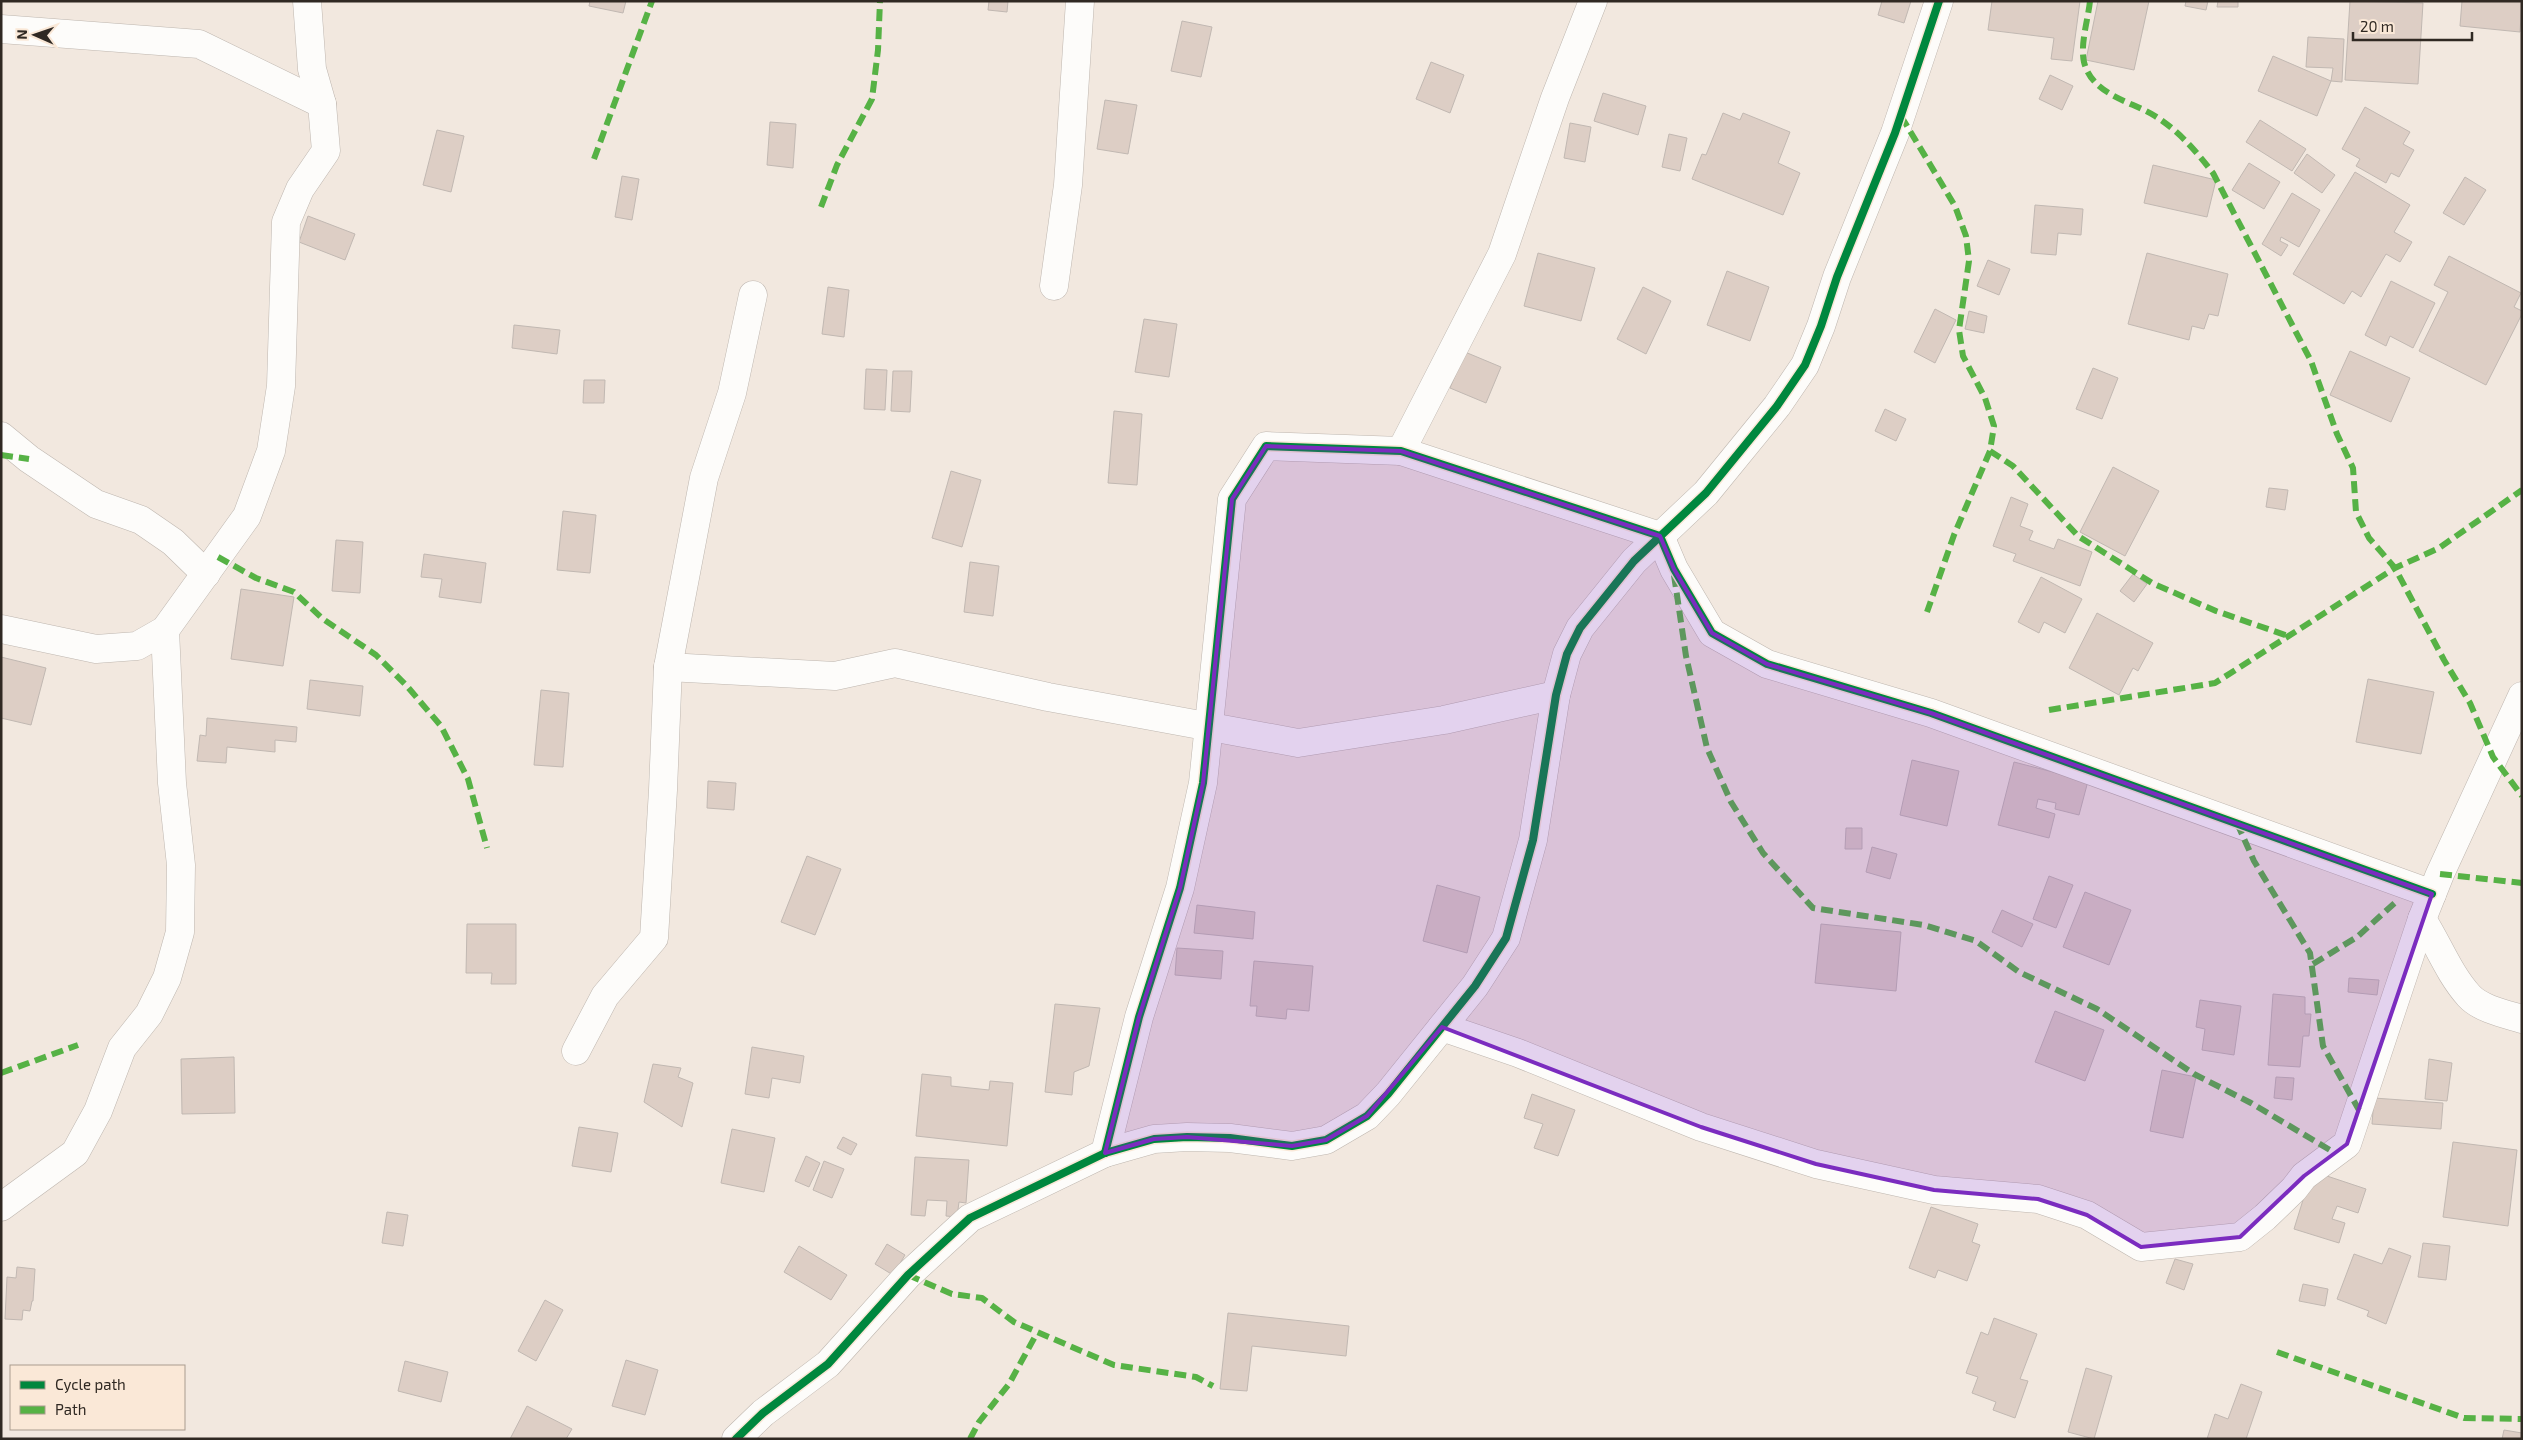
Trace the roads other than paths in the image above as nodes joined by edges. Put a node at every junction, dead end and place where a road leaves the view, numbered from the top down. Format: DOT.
graph roads {
  1 [pos="307,1"];
  2 [pos="1080,1"];
  3 [pos="1593,1"];
  4 [pos="1939,1"];
  5 [pos="1,28"];
  6 [pos="322,104"];
  7 [pos="1054,286"];
  8 [pos="754,295"];
  9 [pos="1,436"];
  10 [pos="1401,452"];
  11 [pos="1660,536"];
  12 [pos="206,574"];
  13 [pos="1,630"];
  14 [pos="164,630"];
  15 [pos="668,668"];
  16 [pos="1556,695"];
  17 [pos="2522,696"];
  18 [pos="1209,726"];
  19 [pos="2432,894"];
  20 [pos="2422,919"];
  21 [pos="2522,1019"];
  22 [pos="1442,1027"];
  23 [pos="576,1051"];
  24 [pos="1105,1153"];
  25 [pos="1,1207"];
  26 [pos="736,1439"];
  1 -- 6 [label="street"];
  2 -- 7 [label="street"];
  3 -- 10 [label="street"];
  4 -- 11 [label="street"];
  5 -- 6 [label="street"];
  6 -- 12 [label="street"];
  8 -- 15 [label="street"];
  9 -- 12 [label="street"];
  10 -- 11 [label="street"];
  10 -- 18 [label="street"];
  11 -- 16 [label="street"];
  11 -- 19 [label="street"];
  12 -- 14 [label="street"];
  13 -- 14 [label="street"];
  14 -- 25 [label="street"];
  15 -- 18 [label="street"];
  15 -- 23 [label="street"];
  16 -- 18 [label="street"];
  16 -- 22 [label="street"];
  17 -- 19 [label="street"];
  18 -- 24 [label="street"];
  19 -- 20 [label="street"];
  20 -- 21 [label="street"];
  20 -- 22 [label="street"];
  22 -- 24 [label="street"];
  24 -- 26 [label="street"];
}
